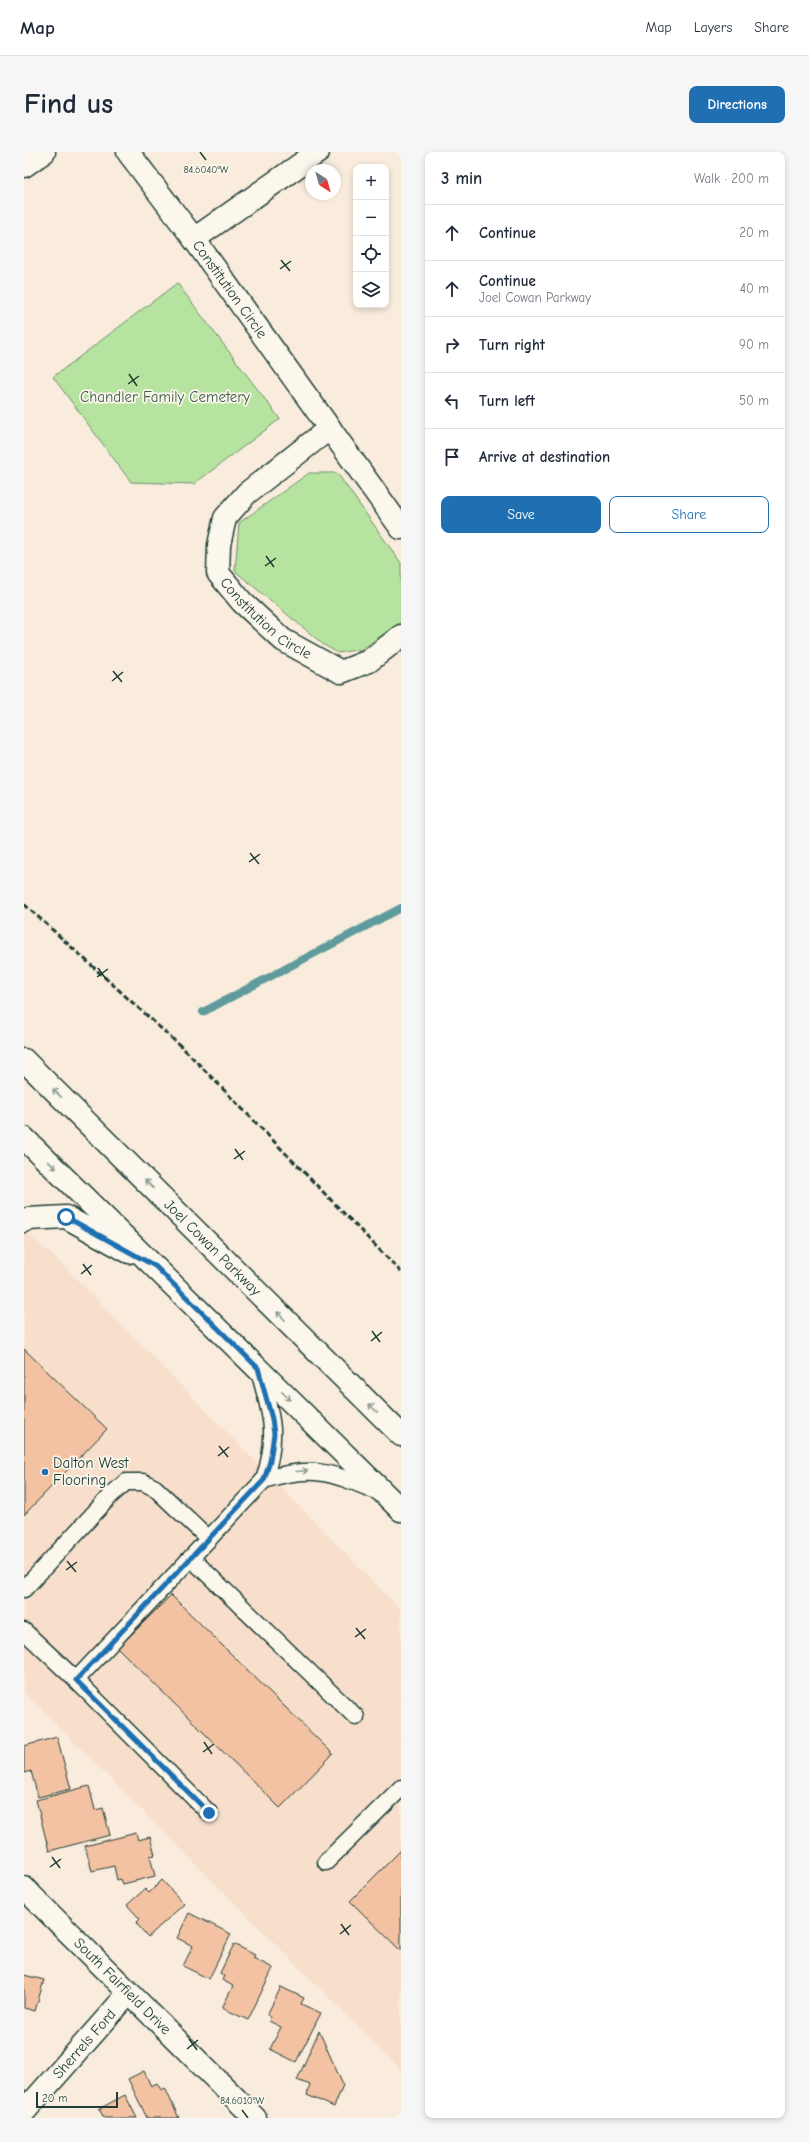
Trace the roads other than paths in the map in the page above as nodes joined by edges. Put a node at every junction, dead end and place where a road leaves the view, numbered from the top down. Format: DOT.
graph roads {
  1 [pos="44,152"];
  2 [pos="128,152"];
  3 [pos="318,152"];
  4 [pos="24,166"];
  5 [pos="194,239"];
  6 [pos="330,428"];
  7 [pos="401,528"];
  8 [pos="401,636"];
  9 [pos="24,1060"];
  10 [pos="24,1138"];
  11 [pos="24,1221"];
  12 [pos="155,1266"];
  13 [pos="258,1368"];
  14 [pos="401,1435"];
  15 [pos="264,1480"];
  16 [pos="385,1495"];
  17 [pos="401,1510"];
  18 [pos="209,1538"];
  19 [pos="191,1558"];
  20 [pos="24,1590"];
  21 [pos="24,1631"];
  22 [pos="76,1680"];
  23 [pos="356,1717"];
  24 [pos="401,1788"];
  25 [pos="209,1813"];
  26 [pos="326,1862"];
  27 [pos="24,1888"];
  28 [pos="128,1994"];
  29 [pos="24,2112"];
  30 [pos="255,2118"];
  1 -- 4 [label="street"];
  2 -- 5 [label="street, Constitution Circle"];
  3 -- 5 [label="street"];
  5 -- 6 [label="street, Constitution Circle"];
  6 -- 7 [label="street, Constitution Circle"];
  6 -- 8 [label="street, Constitution Circle"];
  14 -- 9 [label="street, Joel Cowan Parkway, one-way"];
  10 -- 12 [label="street, one-way"];
  11 -- 12 [label="street"];
  12 -- 13 [label="street"];
  13 -- 15 [label="lane"];
  13 -- 16 [label="street, one-way"];
  15 -- 16 [label="lane, one-way"];
  15 -- 18 [label="lane"];
  16 -- 17 [label="street"];
  18 -- 19 [label="lane"];
  18 -- 20 [label="lane"];
  19 -- 22 [label="lane"];
  19 -- 23 [label="lane"];
  21 -- 22 [label="lane"];
  22 -- 25 [label="lane"];
  24 -- 26 [label="lane"];
  27 -- 28 [label="street, South Fairfield Drive"];
  28 -- 29 [label="street, Sherrels Ford"];
  28 -- 30 [label="street, South Fairfield Drive"];
}
